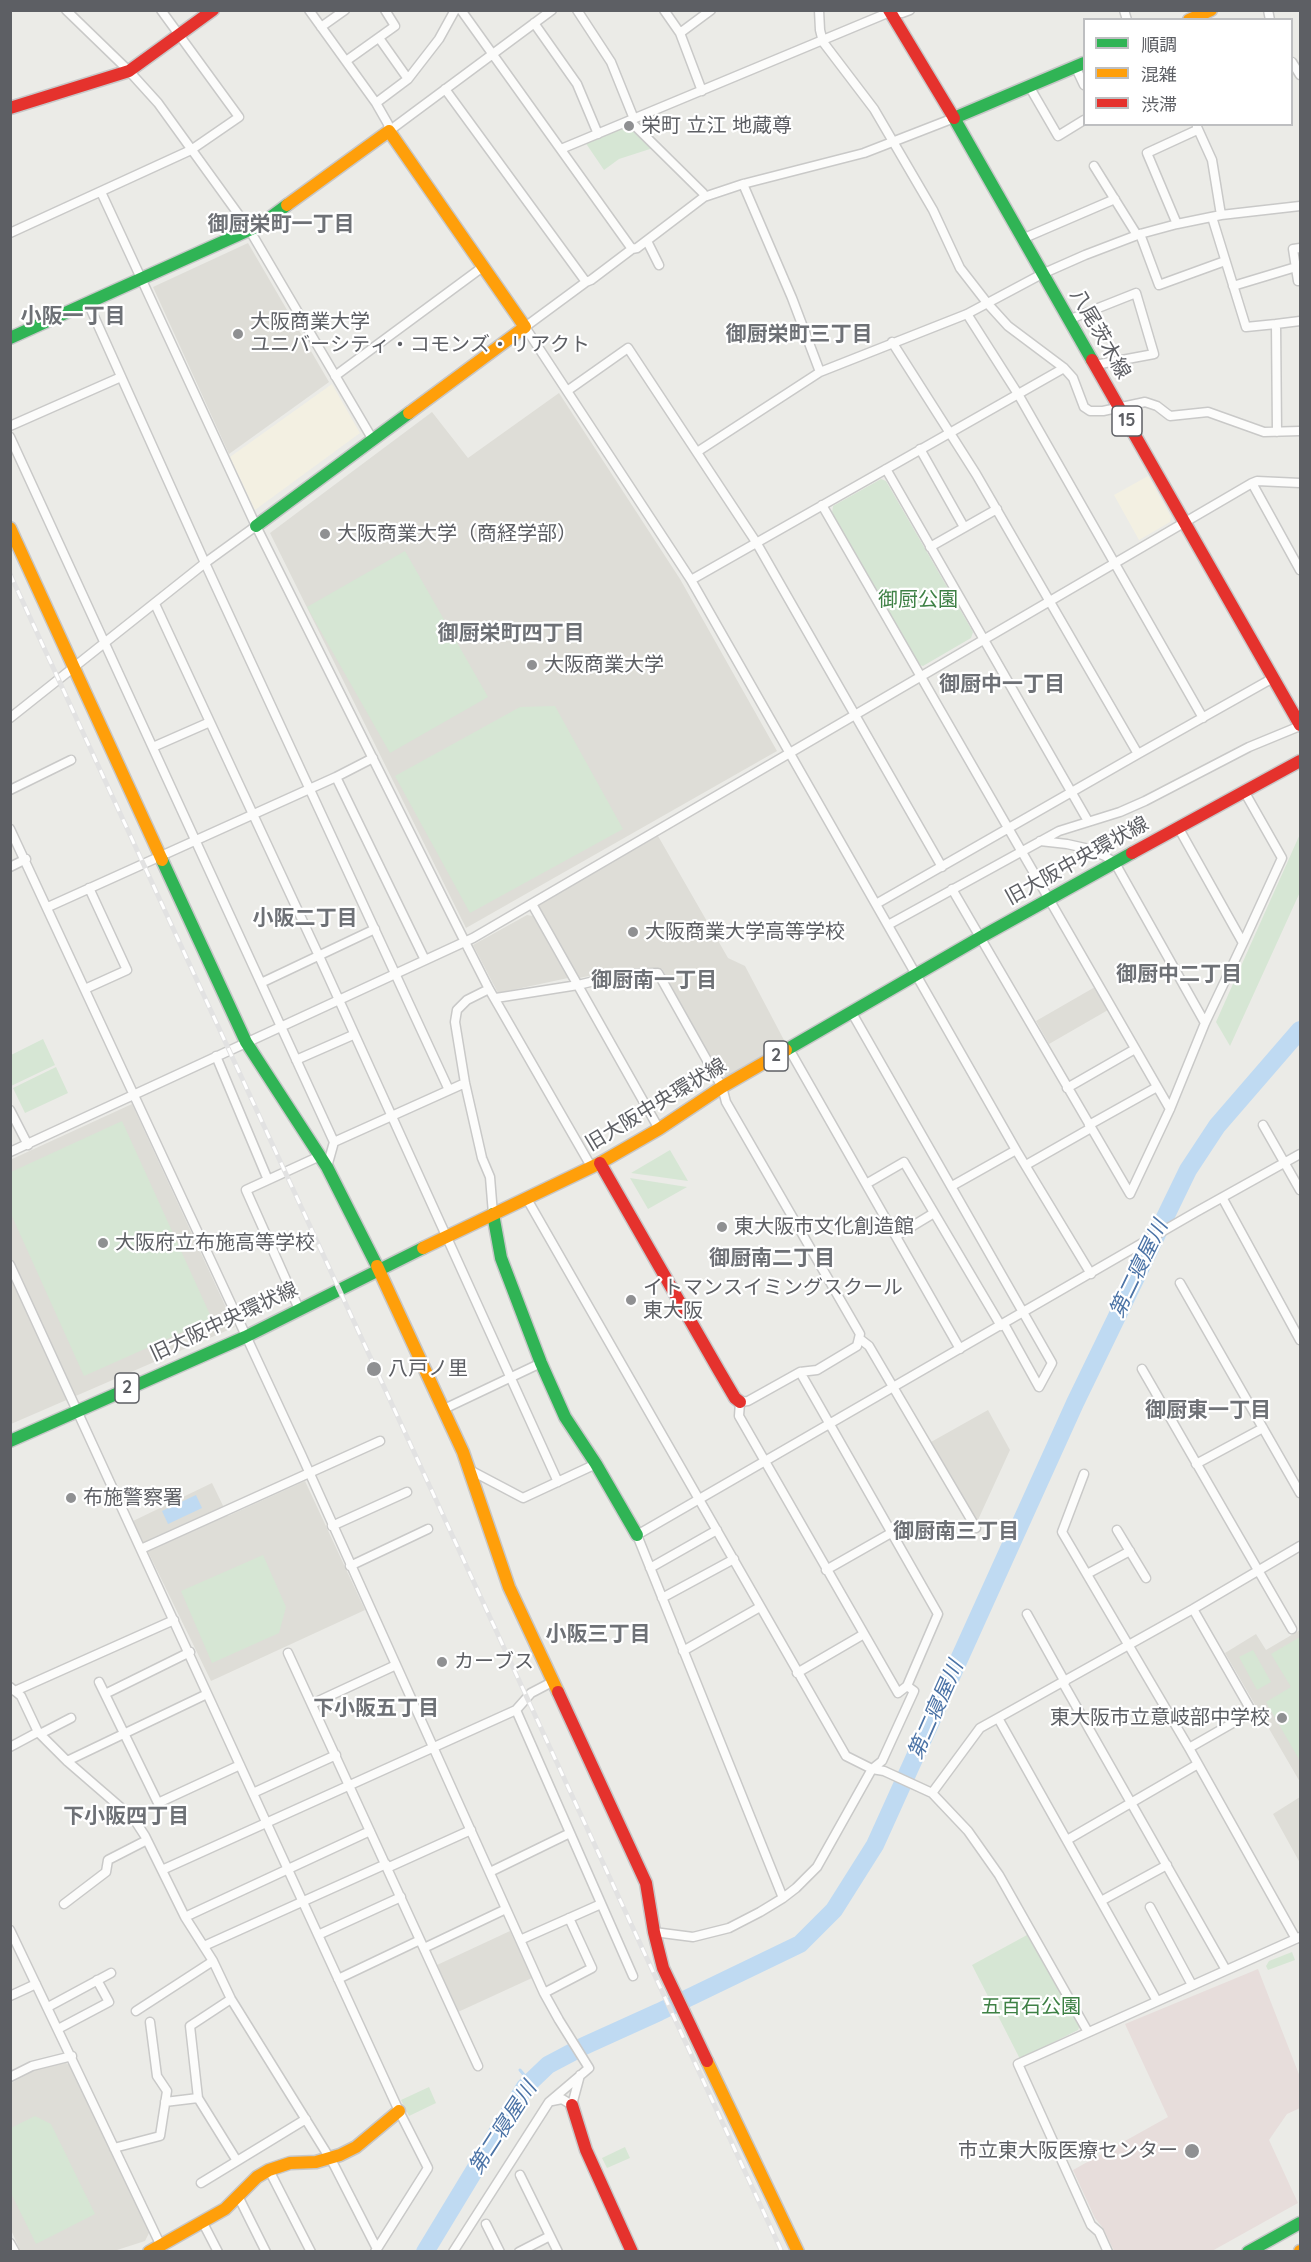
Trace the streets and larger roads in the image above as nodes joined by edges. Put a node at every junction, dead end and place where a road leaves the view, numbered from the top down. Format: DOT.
graph roads {
  1 [pos="66,10"];
  2 [pos="160,10"];
  3 [pos="213,10"];
  4 [pos="309,10"];
  5 [pos="345,10"];
  6 [pos="385,10"];
  7 [pos="455,10"];
  8 [pos="461,10"];
  9 [pos="552,10"];
  10 [pos="577,10"];
  11 [pos="664,10"];
  12 [pos="711,10"];
  13 [pos="819,10"];
  14 [pos="910,10"];
  15 [pos="1186,10"];
  16 [pos="890,11"];
  17 [pos="1198,16"];
  18 [pos="534,23"];
  19 [pos="321,27"];
  20 [pos="680,33"];
  21 [pos="179,36"];
  22 [pos="379,38"];
  23 [pos="823,42"];
  24 [pos="492,55"];
  25 [pos="346,61"];
  26 [pos="1080,64"];
  27 [pos="129,71"];
  28 [pos="408,79"];
  29 [pos="1083,80"];
  30 [pos="1029,86"];
  31 [pos="446,89"];
  32 [pos="702,91"];
  33 [pos="376,103"];
  34 [pos="10,108"];
  35 [pos="954,117"];
  36 [pos="632,120"];
  37 [pos="1083,121"];
  38 [pos="1197,127"];
  39 [pos="389,131"];
  40 [pos="598,134"];
  41 [pos="892,143"];
  42 [pos="561,149"];
  43 [pos="191,150"];
  44 [pos="1094,166"];
  45 [pos="743,184"];
  46 [pos="101,192"];
  47 [pos="705,197"];
  48 [pos="1115,199"];
  49 [pos="1300,206"];
  50 [pos="1216,216"];
  51 [pos="1177,224"];
  52 [pos="249,229"];
  53 [pos="10,233"];
  54 [pos="1139,235"];
  55 [pos="1022,239"];
  56 [pos="647,241"];
  57 [pos="1300,248"];
  58 [pos="632,249"];
  59 [pos="1225,261"];
  60 [pos="659,265"];
  61 [pos="484,266"];
  62 [pos="1296,267"];
  63 [pos="1042,274"];
  64 [pos="141,279"];
  65 [pos="1298,281"];
  66 [pos="586,282"];
  67 [pos="1233,286"];
  68 [pos="88,303"];
  69 [pos="988,304"];
  70 [pos="968,314"];
  71 [pos="1068,320"];
  72 [pos="1300,321"];
  73 [pos="1276,324"];
  74 [pos="525,327"];
  75 [pos="10,338"];
  76 [pos="892,342"];
  77 [pos="1095,365"];
  78 [pos="1064,369"];
  79 [pos="820,372"];
  80 [pos="121,376"];
  81 [pos="335,376"];
  82 [pos="567,391"];
  83 [pos="1018,394"];
  84 [pos="1120,408"];
  85 [pos="10,426"];
  86 [pos="1300,430"];
  87 [pos="1277,432"];
  88 [pos="952,433"];
  89 [pos="10,437"];
  90 [pos="373,440"];
  91 [pos="920,449"];
  92 [pos="698,452"];
  93 [pos="885,469"];
  94 [pos="1252,483"];
  95 [pos="1300,483"];
  96 [pos="822,506"];
  97 [pos="997,509"];
  98 [pos="1184,523"];
  99 [pos="256,526"];
  100 [pos="964,527"];
  101 [pos="10,528"];
  102 [pos="756,542"];
  103 [pos="930,547"];
  104 [pos="206,563"];
  105 [pos="1113,564"];
  106 [pos="1300,570"];
  107 [pos="691,580"];
  108 [pos="1050,602"];
  109 [pos="155,604"];
  110 [pos="983,640"];
  111 [pos="105,642"];
  112 [pos="74,667"];
  113 [pos="920,677"];
  114 [pos="1273,678"];
  115 [pos="855,716"];
  116 [pos="10,718"];
  117 [pos="1203,718"];
  118 [pos="210,722"];
  119 [pos="1300,726"];
  120 [pos="153,747"];
  121 [pos="789,754"];
  122 [pos="1138,754"];
  123 [pos="373,758"];
  124 [pos="71,760"];
  125 [pos="1300,761"];
  126 [pos="336,777"];
  127 [pos="310,787"];
  128 [pos="10,790"];
  129 [pos="1244,791"];
  130 [pos="1071,792"];
  131 [pos="253,813"];
  132 [pos="1088,821"];
  133 [pos="1178,827"];
  134 [pos="1007,828"];
  135 [pos="10,829"];
  136 [pos="195,839"];
  137 [pos="1039,841"];
  138 [pos="1020,851"];
  139 [pos="162,855"];
  140 [pos="26,859"];
  141 [pos="1115,863"];
  142 [pos="10,867"];
  143 [pos="942,867"];
  144 [pos="89,888"];
  145 [pos="952,889"];
  146 [pos="1048,900"];
  147 [pos="532,904"];
  148 [pos="876,904"];
  149 [pos="48,907"];
  150 [pos="888,925"];
  151 [pos="375,929"];
  152 [pos="981,937"];
  153 [pos="465,942"];
  154 [pos="1243,943"];
  155 [pos="319,956"];
  156 [pos="425,960"];
  157 [pos="396,974"];
  158 [pos="917,974"];
  159 [pos="261,982"];
  160 [pos="578,985"];
  161 [pos="85,989"];
  162 [pos="489,990"];
  163 [pos="496,998"];
  164 [pos="338,1000"];
  165 [pos="852,1013"];
  166 [pos="1205,1023"];
  167 [pos="281,1027"];
  168 [pos="353,1035"];
  169 [pos="246,1042"];
  170 [pos="1135,1049"];
  171 [pos="789,1050"];
  172 [pos="216,1056"];
  173 [pos="296,1060"];
  174 [pos="465,1083"];
  175 [pos="722,1087"];
  176 [pos="1157,1087"];
  177 [pos="1067,1088"];
  178 [pos="449,1090"];
  179 [pos="134,1095"];
  180 [pos="1170,1109"];
  181 [pos="10,1110"];
  182 [pos="391,1117"];
  183 [pos="1263,1125"];
  184 [pos="1090,1126"];
  185 [pos="659,1129"];
  186 [pos="334,1142"];
  187 [pos="28,1144"];
  188 [pos="1016,1150"];
  189 [pos="10,1152"];
  190 [pos="1300,1154"];
  191 [pos="324,1161"];
  192 [pos="1285,1163"];
  193 [pos="1026,1165"];
  194 [pos="596,1166"];
  195 [pos="268,1180"];
  196 [pos="866,1184"];
  197 [pos="952,1186"];
  198 [pos="1300,1190"];
  199 [pos="527,1199"];
  200 [pos="1223,1199"];
  201 [pos="934,1213"];
  202 [pos="493,1214"];
  203 [pos="896,1236"];
  204 [pos="448,1238"];
  205 [pos="10,1265"];
  206 [pos="379,1269"];
  207 [pos="1090,1274"];
  208 [pos="1180,1283"];
  209 [pos="299,1309"];
  210 [pos="1024,1312"];
  211 [pos="1002,1325"];
  212 [pos="245,1337"];
  213 [pos="860,1340"];
  214 [pos="1300,1340"];
  215 [pos="960,1349"];
  216 [pos="542,1363"];
  217 [pos="1142,1369"];
  218 [pos="800,1372"];
  219 [pos="510,1378"];
  220 [pos="893,1388"];
  221 [pos="740,1402"];
  222 [pos="444,1409"];
  223 [pos="77,1410"];
  224 [pos="829,1425"];
  225 [pos="1263,1428"];
  226 [pos="10,1441"];
  227 [pos="380,1441"];
  228 [pos="764,1461"];
  229 [pos="596,1464"];
  230 [pos="1196,1464"];
  231 [pos="468,1468"];
  232 [pos="308,1473"];
  233 [pos="1084,1474"];
  234 [pos="558,1482"];
  235 [pos="406,1492"];
  236 [pos="1300,1493"];
  237 [pos="699,1498"];
  238 [pos="332,1526"];
  239 [pos="976,1528"];
  240 [pos="428,1529"];
  241 [pos="717,1530"];
  242 [pos="1118,1530"];
  243 [pos="891,1533"];
  244 [pos="637,1535"];
  245 [pos="1300,1546"];
  246 [pos="141,1549"];
  247 [pos="1130,1551"];
  248 [pos="734,1559"];
  249 [pos="350,1566"];
  250 [pos="650,1568"];
  251 [pos="826,1570"];
  252 [pos="1257,1570"];
  253 [pos="1086,1574"];
  254 [pos="1146,1578"];
  255 [pos="662,1598"];
  256 [pos="760,1607"];
  257 [pos="1193,1609"];
  258 [pos="1027,1614"];
  259 [pos="174,1620"];
  260 [pos="1292,1629"];
  261 [pos="864,1634"];
  262 [pos="1129,1645"];
  263 [pos="683,1651"];
  264 [pos="190,1653"];
  265 [pos="288,1653"];
  266 [pos="396,1665"];
  267 [pos="797,1673"];
  268 [pos="554,1681"];
  269 [pos="99,1682"];
  270 [pos="1064,1682"];
  271 [pos="907,1686"];
  272 [pos="13,1689"];
  273 [pos="105,1694"];
  274 [pos="207,1694"];
  275 [pos="312,1704"];
  276 [pos="516,1710"];
  277 [pos="71,1718"];
  278 [pos="998,1718"];
  279 [pos="39,1733"];
  280 [pos="124,1733"];
  281 [pos="10,1747"];
  282 [pos="434,1748"];
  283 [pos="1189,1748"];
  284 [pos="336,1755"];
  285 [pos="67,1761"];
  286 [pos="1198,1764"];
  287 [pos="240,1765"];
  288 [pos="872,1769"];
  289 [pos="350,1786"];
  290 [pos="253,1793"];
  291 [pos="932,1793"];
  292 [pos="1131,1802"];
  293 [pos="268,1824"];
  294 [pos="471,1830"];
  295 [pos="370,1831"];
  296 [pos="570,1833"];
  297 [pos="147,1840"];
  298 [pos="1066,1840"];
  299 [pos="1167,1864"];
  300 [pos="387,1866"];
  301 [pos="288,1869"];
  302 [pos="162,1870"];
  303 [pos="490,1872"];
  304 [pos="400,1897"];
  305 [pos="783,1898"];
  306 [pos="303,1901"];
  307 [pos="1101,1901"];
  308 [pos="64,1904"];
  309 [pos="601,1904"];
  310 [pos="1150,1907"];
  311 [pos="506,1909"];
  312 [pos="185,1917"];
  313 [pos="569,1918"];
  314 [pos="10,1930"];
  315 [pos="654,1932"];
  316 [pos="318,1935"];
  317 [pos="1298,1938"];
  318 [pos="420,1940"];
  319 [pos="520,1940"];
  320 [pos="13,1941"];
  321 [pos="204,1946"];
  322 [pos="424,1948"];
  323 [pos="213,1961"];
  324 [pos="1226,1970"];
  325 [pos="111,1972"];
  326 [pos="633,1976"];
  327 [pos="338,1979"];
  328 [pos="98,1980"];
  329 [pos="36,1984"];
  330 [pos="1192,1985"];
  331 [pos="544,1993"];
  332 [pos="10,1996"];
  333 [pos="231,1999"];
  334 [pos="1157,2001"];
  335 [pos="48,2007"];
  336 [pos="136,2011"];
  337 [pos="150,2022"];
  338 [pos="58,2029"];
  339 [pos="1088,2032"];
  340 [pos="72,2056"];
  341 [pos="477,2066"];
  342 [pos="580,2075"];
  343 [pos="10,2077"];
  344 [pos="198,2098"];
  345 [pos="165,2102"];
  346 [pos="549,2102"];
  347 [pos="572,2105"];
  348 [pos="399,2110"];
  349 [pos="306,2120"];
  350 [pos="114,2148"];
  351 [pos="330,2159"];
  352 [pos="237,2161"];
  353 [pos="269,2170"];
  354 [pos="520,2175"];
  355 [pos="201,2182"];
  356 [pos="238,2196"];
  357 [pos="203,2223"];
  358 [pos="486,2224"];
  359 [pos="1298,2224"];
  360 [pos="550,2236"];
  361 [pos="10,2243"];
  362 [pos="155,2249"];
  363 [pos="376,2250"];
  364 [pos="15,2252"];
  365 [pos="218,2252"];
  366 [pos="266,2252"];
  367 [pos="311,2252"];
  368 [pos="453,2252"];
  369 [pos="500,2252"];
  370 [pos="519,2252"];
  371 [pos="558,2252"];
  372 [pos="632,2252"];
  373 [pos="798,2252"];
  374 [pos="1108,2252"];
  375 [pos="1248,2252"];
  376 [pos="1259,2252"];
  1 -- 27 [label="street"];
  2 -- 21 [label="street"];
  3 -- 21 [label="street"];
  4 -- 19 [label="street"];
  5 -- 19 [label="street"];
  6 -- 22 [label="street"];
  7 -- 28 [label="street"];
  8 -- 24 [label="street"];
  9 -- 18 [label="street"];
  10 -- 36 [label="street"];
  11 -- 20 [label="street"];
  12 -- 20 [label="street"];
  13 -- 23 [label="street"];
  14 -- 16 [label="street"];
  15 -- 17 [label="street"];
  16 -- 23 [label="street"];
  16 -- 35 [label="street, 八尾茨木線"];
  18 -- 24 [label="street"];
  18 -- 40 [label="street"];
  19 -- 25 [label="street"];
  20 -- 32 [label="street"];
  21 -- 27 [label="street"];
  21 -- 43 [label="street"];
  22 -- 25 [label="street"];
  22 -- 28 [label="street"];
  23 -- 32 [label="street"];
  23 -- 41 [label="street"];
  24 -- 31 [label="street"];
  24 -- 42 [label="street"];
  25 -- 33 [label="street"];
  26 -- 29 [label="street"];
  26 -- 30 [label="street"];
  27 -- 34 [label="street"];
  27 -- 43 [label="street"];
  28 -- 33 [label="street"];
  30 -- 35 [label="street"];
  30 -- 37 [label="street"];
  31 -- 39 [label="street"];
  31 -- 66 [label="street"];
  32 -- 36 [label="street"];
  33 -- 39 [label="street"];
  35 -- 41 [label="street"];
  35 -- 55 [label="street, 八尾茨木線 / 15"];
  36 -- 40 [label="street"];
  36 -- 47 [label="street"];
  38 -- 50 [label="street"];
  38 -- 51 [label="street"];
  39 -- 52 [label="street"];
  39 -- 61 [label="street"];
  40 -- 42 [label="street"];
  41 -- 45 [label="street"];
  41 -- 69 [label="street"];
  42 -- 58 [label="street"];
  43 -- 46 [label="street"];
  43 -- 52 [label="street"];
  44 -- 48 [label="street"];
  45 -- 47 [label="street"];
  45 -- 79 [label="street"];
  46 -- 53 [label="street"];
  46 -- 64 [label="street"];
  47 -- 56 [label="street"];
  48 -- 54 [label="street"];
  48 -- 55 [label="street"];
  49 -- 50 [label="street"];
  50 -- 51 [label="street"];
  50 -- 59 [label="street"];
  51 -- 54 [label="street"];
  52 -- 64 [label="street"];
  52 -- 81 [label="street"];
  54 -- 59 [label="street"];
  54 -- 63 [label="street"];
  55 -- 63 [label="street, 八尾茨木線 / 15"];
  56 -- 58 [label="street"];
  56 -- 60 [label="street"];
  57 -- 62 [label="street"];
  58 -- 66 [label="street"];
  59 -- 67 [label="street"];
  61 -- 74 [label="street"];
  61 -- 81 [label="street"];
  62 -- 65 [label="street"];
  62 -- 67 [label="street"];
  63 -- 69 [label="street"];
  63 -- 71 [label="street, 八尾茨木線 / 15"];
  64 -- 68 [label="street"];
  64 -- 99 [label="street"];
  66 -- 74 [label="street"];
  67 -- 73 [label="street"];
  68 -- 75 [label="street"];
  68 -- 80 [label="street"];
  69 -- 70 [label="street"];
  69 -- 78 [label="street"];
  70 -- 76 [label="street"];
  70 -- 83 [label="street"];
  71 -- 77 [label="street, 八尾茨木線 / 15"];
  71 -- 77 [label="street"];
  72 -- 73 [label="street"];
  73 -- 87 [label="street"];
  74 -- 82 [label="street"];
  74 -- 90 [label="street"];
  76 -- 79 [label="street"];
  76 -- 88 [label="street"];
  77 -- 84 [label="street, 八尾茨木線 / 15"];
  78 -- 83 [label="street"];
  78 -- 84 [label="street"];
  79 -- 92 [label="street"];
  80 -- 85 [label="street"];
  80 -- 104 [label="street"];
  81 -- 90 [label="street"];
  82 -- 92 [label="street"];
  82 -- 107 [label="street"];
  83 -- 88 [label="street"];
  83 -- 105 [label="street"];
  84 -- 87 [label="street"];
  84 -- 98 [label="street, 八尾茨木線 / 15"];
  86 -- 87 [label="street"];
  88 -- 91 [label="street"];
  88 -- 97 [label="street"];
  89 -- 111 [label="street"];
  90 -- 99 [label="street"];
  91 -- 93 [label="street"];
  91 -- 100 [label="street"];
  92 -- 102 [label="street"];
  93 -- 96 [label="street"];
  93 -- 103 [label="street"];
  94 -- 95 [label="street"];
  94 -- 98 [label="street"];
  94 -- 106 [label="street"];
  96 -- 102 [label="street"];
  96 -- 113 [label="street"];
  97 -- 100 [label="street"];
  97 -- 108 [label="street"];
  98 -- 105 [label="street"];
  98 -- 114 [label="street, 八尾茨木線 / 15"];
  99 -- 104 [label="street"];
  99 -- 123 [label="street"];
  100 -- 103 [label="street"];
  101 -- 112 [label="street"];
  102 -- 107 [label="street"];
  102 -- 115 [label="street"];
  103 -- 110 [label="street"];
  104 -- 109 [label="street"];
  104 -- 127 [label="street"];
  105 -- 108 [label="street"];
  105 -- 117 [label="street"];
  107 -- 121 [label="street"];
  108 -- 110 [label="street"];
  108 -- 122 [label="street"];
  109 -- 111 [label="street"];
  109 -- 118 [label="street"];
  110 -- 113 [label="street"];
  110 -- 130 [label="street"];
  111 -- 112 [label="street"];
  111 -- 120 [label="street"];
  112 -- 116 [label="street"];
  112 -- 139 [label="street"];
  113 -- 115 [label="street"];
  113 -- 134 [label="street"];
  114 -- 117 [label="street"];
  114 -- 119 [label="street, 八尾茨木線 / 15"];
  115 -- 121 [label="street"];
  115 -- 143 [label="street"];
  117 -- 122 [label="street"];
  118 -- 120 [label="street"];
  118 -- 131 [label="street"];
  119 -- 132 [label="street"];
  120 -- 136 [label="street"];
  121 -- 147 [label="street"];
  121 -- 148 [label="street"];
  122 -- 130 [label="street"];
  123 -- 126 [label="street"];
  123 -- 153 [label="street"];
  124 -- 128 [label="street"];
  125 -- 129 [label="street, 旧大阪中央環状線 / 2"];
  126 -- 127 [label="street"];
  126 -- 156 [label="street"];
  127 -- 131 [label="street"];
  127 -- 151 [label="street"];
  129 -- 133 [label="street, 旧大阪中央環状線 / 2"];
  129 -- 154 [label="street"];
  130 -- 132 [label="street"];
  130 -- 134 [label="street"];
  131 -- 136 [label="street"];
  131 -- 155 [label="street"];
  132 -- 137 [label="street"];
  133 -- 141 [label="street, 旧大阪中央環状線 / 2"];
  133 -- 154 [label="street"];
  134 -- 138 [label="street"];
  134 -- 143 [label="street"];
  135 -- 140 [label="street"];
  136 -- 139 [label="street"];
  136 -- 159 [label="street"];
  137 -- 138 [label="street"];
  137 -- 141 [label="street"];
  138 -- 145 [label="street"];
  138 -- 146 [label="street"];
  139 -- 144 [label="street"];
  139 -- 169 [label="street"];
  140 -- 142 [label="street"];
  140 -- 149 [label="street"];
  141 -- 146 [label="street, 旧大阪中央環状線 / 2"];
  141 -- 166 [label="street"];
  143 -- 148 [label="street"];
  144 -- 149 [label="street"];
  144 -- 161 [label="street"];
  145 -- 150 [label="street"];
  145 -- 152 [label="street"];
  146 -- 152 [label="street, 旧大阪中央環状線 / 2"];
  146 -- 170 [label="street"];
  147 -- 153 [label="street"];
  147 -- 160 [label="street"];
  148 -- 150 [label="street"];
  149 -- 161 [label="street"];
  150 -- 158 [label="street"];
  151 -- 155 [label="street"];
  151 -- 157 [label="street"];
  152 -- 158 [label="street, 旧大阪中央環状線 / 2"];
  152 -- 177 [label="street"];
  153 -- 156 [label="street"];
  153 -- 162 [label="street"];
  154 -- 166 [label="street"];
  155 -- 159 [label="street"];
  155 -- 164 [label="street"];
  156 -- 157 [label="street"];
  157 -- 164 [label="street"];
  157 -- 178 [label="street"];
  158 -- 165 [label="street, 旧大阪中央環状線 / 2"];
  158 -- 188 [label="street"];
  159 -- 167 [label="street"];
  160 -- 163 [label="street"];
  160 -- 175 [label="street"];
  160 -- 185 [label="street"];
  161 -- 179 [label="street"];
  162 -- 163 [label="street"];
  162 -- 174 [label="street"];
  163 -- 194 [label="street"];
  164 -- 167 [label="street"];
  164 -- 168 [label="street"];
  165 -- 171 [label="street, 旧大阪中央環状線 / 2"];
  165 -- 197 [label="street"];
  166 -- 180 [label="street"];
  167 -- 169 [label="street"];
  167 -- 173 [label="street"];
  168 -- 173 [label="street"];
  168 -- 182 [label="street"];
  169 -- 172 [label="street"];
  169 -- 191 [label="street"];
  170 -- 176 [label="street"];
  170 -- 177 [label="street"];
  171 -- 175 [label="street, 旧大阪中央環状線 / 2"];
  171 -- 196 [label="street"];
  172 -- 179 [label="street"];
  172 -- 195 [label="street"];
  173 -- 186 [label="street"];
  174 -- 178 [label="street"];
  174 -- 202 [label="street"];
  175 -- 185 [label="street, 旧大阪中央環状線 / 2"];
  175 -- 213 [label="street"];
  176 -- 180 [label="street"];
  176 -- 184 [label="street"];
  177 -- 184 [label="street"];
  178 -- 182 [label="street"];
  179 -- 187 [label="street"];
  179 -- 212 [label="street"];
  180 -- 184 [label="street"];
  181 -- 187 [label="street"];
  182 -- 186 [label="street"];
  182 -- 204 [label="street"];
  183 -- 192 [label="street"];
  184 -- 193 [label="street"];
  185 -- 194 [label="street, 旧大阪中央環状線 / 2"];
  186 -- 191 [label="street"];
  187 -- 189 [label="street"];
  188 -- 193 [label="street"];
  188 -- 197 [label="street"];
  190 -- 192 [label="street"];
  191 -- 195 [label="street"];
  191 -- 206 [label="street"];
  192 -- 198 [label="street"];
  192 -- 200 [label="street"];
  193 -- 207 [label="street"];
  194 -- 199 [label="street, 旧大阪中央環状線 / 2"];
  194 -- 221 [label="street"];
  195 -- 209 [label="street"];
  196 -- 201 [label="street"];
  196 -- 203 [label="street"];
  197 -- 210 [label="street"];
  199 -- 202 [label="street, 旧大阪中央環状線 / 2"];
  199 -- 237 [label="street"];
  200 -- 207 [label="street"];
  200 -- 214 [label="street"];
  201 -- 203 [label="street"];
  201 -- 211 [label="street"];
  202 -- 204 [label="street, 旧大阪中央環状線 / 2"];
  202 -- 216 [label="street"];
  203 -- 215 [label="street"];
  204 -- 206 [label="street, 旧大阪中央環状線 / 2"];
  204 -- 219 [label="street"];
  205 -- 223 [label="street"];
  206 -- 209 [label="street, 旧大阪中央環状線 / 2"];
  206 -- 222 [label="street"];
  207 -- 210 [label="street"];
  208 -- 225 [label="street"];
  209 -- 212 [label="street, 旧大阪中央環状線 / 2"];
  210 -- 211 [label="street"];
  210 -- 211 [label="street"];
  211 -- 215 [label="street"];
  212 -- 223 [label="street, 旧大阪中央環状線 / 2"];
  212 -- 232 [label="street"];
  213 -- 218 [label="street"];
  213 -- 220 [label="street"];
  215 -- 220 [label="street"];
  216 -- 219 [label="street"];
  216 -- 229 [label="street"];
  217 -- 230 [label="street"];
  218 -- 221 [label="street"];
  218 -- 224 [label="street"];
  219 -- 222 [label="street"];
  219 -- 234 [label="street"];
  220 -- 224 [label="street"];
  220 -- 239 [label="street"];
  221 -- 228 [label="street"];
  222 -- 231 [label="street"];
  223 -- 226 [label="street, 旧大阪中央環状線 / 2"];
  223 -- 246 [label="street"];
  224 -- 228 [label="street"];
  224 -- 243 [label="street"];
  225 -- 230 [label="street"];
  225 -- 236 [label="street"];
  227 -- 232 [label="street"];
  228 -- 237 [label="street"];
  228 -- 251 [label="street"];
  229 -- 234 [label="street"];
  229 -- 244 [label="street"];
  230 -- 252 [label="street"];
  231 -- 234 [label="street"];
  231 -- 268 [label="street"];
  232 -- 238 [label="street"];
  232 -- 246 [label="street"];
  233 -- 253 [label="street"];
  235 -- 238 [label="street"];
  237 -- 241 [label="street"];
  237 -- 244 [label="street"];
  238 -- 249 [label="street"];
  240 -- 249 [label="street"];
  241 -- 248 [label="street"];
  241 -- 250 [label="street"];
  242 -- 247 [label="street"];
  243 -- 251 [label="street"];
  243 -- 271 [label="street"];
  244 -- 250 [label="street"];
  245 -- 252 [label="street"];
  246 -- 259 [label="street"];
  247 -- 253 [label="street"];
  247 -- 254 [label="street"];
  248 -- 255 [label="street"];
  248 -- 256 [label="street"];
  249 -- 266 [label="street"];
  250 -- 255 [label="street"];
  251 -- 261 [label="street"];
  252 -- 257 [label="street"];
  252 -- 260 [label="street"];
  253 -- 262 [label="street"];
  255 -- 263 [label="street"];
  256 -- 263 [label="street"];
  256 -- 267 [label="street"];
  257 -- 262 [label="street"];
  257 -- 283 [label="street"];
  258 -- 270 [label="street"];
  259 -- 264 [label="street"];
  259 -- 272 [label="street"];
  261 -- 267 [label="street"];
  261 -- 271 [label="street"];
  262 -- 270 [label="street"];
  262 -- 283 [label="street"];
  263 -- 305 [label="street"];
  264 -- 273 [label="street"];
  264 -- 274 [label="street"];
  265 -- 275 [label="street"];
  266 -- 275 [label="street"];
  266 -- 282 [label="street"];
  267 -- 288 [label="street"];
  268 -- 276 [label="street"];
  268 -- 315 [label="street"];
  269 -- 273 [label="street"];
  270 -- 278 [label="street"];
  270 -- 292 [label="street"];
  271 -- 288 [label="street"];
  272 -- 279 [label="street"];
  273 -- 280 [label="street"];
  274 -- 280 [label="street"];
  274 -- 287 [label="street"];
  275 -- 284 [label="street"];
  276 -- 282 [label="street"];
  276 -- 296 [label="street"];
  277 -- 279 [label="street"];
  278 -- 291 [label="street"];
  278 -- 298 [label="street"];
  279 -- 281 [label="street"];
  279 -- 285 [label="street"];
  280 -- 285 [label="street"];
  280 -- 287 [label="street"];
  282 -- 289 [label="street"];
  282 -- 294 [label="street"];
  283 -- 286 [label="street"];
  284 -- 289 [label="street"];
  284 -- 290 [label="street"];
  285 -- 297 [label="street"];
  286 -- 292 [label="street"];
  286 -- 317 [label="street"];
  287 -- 290 [label="street"];
  288 -- 291 [label="street"];
  288 -- 305 [label="street"];
  289 -- 293 [label="street"];
  289 -- 295 [label="street"];
  290 -- 293 [label="street"];
  291 -- 339 [label="street"];
  292 -- 298 [label="street"];
  292 -- 299 [label="street"];
  293 -- 301 [label="street"];
  293 -- 302 [label="street"];
  294 -- 300 [label="street"];
  294 -- 303 [label="street"];
  295 -- 300 [label="street"];
  295 -- 301 [label="street"];
  296 -- 303 [label="street"];
  296 -- 309 [label="street"];
  297 -- 302 [label="street"];
  297 -- 308 [label="street"];
  298 -- 307 [label="street"];
  299 -- 307 [label="street"];
  299 -- 324 [label="street"];
  300 -- 304 [label="street"];
  300 -- 306 [label="street"];
  301 -- 306 [label="street"];
  301 -- 312 [label="street"];
  302 -- 312 [label="street"];
  303 -- 311 [label="street"];
  304 -- 316 [label="street"];
  304 -- 318 [label="street"];
  305 -- 315 [label="street"];
  306 -- 316 [label="street"];
  306 -- 321 [label="street"];
  307 -- 334 [label="street"];
  309 -- 313 [label="street"];
  309 -- 326 [label="street"];
  310 -- 330 [label="street"];
  311 -- 319 [label="street"];
  311 -- 322 [label="street"];
  312 -- 321 [label="street"];
  313 -- 319 [label="street"];
  313 -- 331 [label="street"];
  314 -- 320 [label="street"];
  315 -- 373 [label="street"];
  316 -- 327 [label="street"];
  317 -- 324 [label="street"];
  318 -- 322 [label="street"];
  318 -- 327 [label="street"];
  319 -- 331 [label="street"];
  320 -- 329 [label="street"];
  321 -- 323 [label="street"];
  322 -- 341 [label="street"];
  323 -- 333 [label="street"];
  323 -- 336 [label="street"];
  324 -- 330 [label="street"];
  325 -- 328 [label="street"];
  327 -- 348 [label="street"];
  328 -- 335 [label="street"];
  328 -- 338 [label="street"];
  329 -- 332 [label="street"];
  329 -- 335 [label="street"];
  330 -- 334 [label="street"];
  331 -- 342 [label="street"];
  333 -- 344 [label="street"];
  333 -- 349 [label="street"];
  334 -- 339 [label="street"];
  335 -- 338 [label="street"];
  337 -- 345 [label="street"];
  338 -- 340 [label="street"];
  339 -- 374 [label="street"];
  340 -- 343 [label="street"];
  340 -- 350 [label="street"];
  342 -- 346 [label="street"];
  342 -- 347 [label="street"];
  344 -- 345 [label="street"];
  344 -- 352 [label="street"];
  345 -- 350 [label="street"];
  346 -- 347 [label="street"];
  346 -- 368 [label="street"];
  347 -- 372 [label="street"];
  348 -- 351 [label="street"];
  348 -- 363 [label="street"];
  349 -- 351 [label="street"];
  349 -- 352 [label="street"];
  350 -- 362 [label="street"];
  351 -- 353 [label="street"];
  351 -- 363 [label="street"];
  352 -- 355 [label="street"];
  353 -- 356 [label="street"];
  353 -- 367 [label="street"];
  354 -- 360 [label="street"];
  356 -- 357 [label="street"];
  356 -- 366 [label="street"];
  357 -- 362 [label="street"];
  357 -- 365 [label="street"];
  358 -- 369 [label="street"];
  359 -- 375 [label="street"];
  359 -- 376 [label="street"];
  360 -- 370 [label="street"];
  360 -- 371 [label="street"];
  361 -- 364 [label="street"];
}
